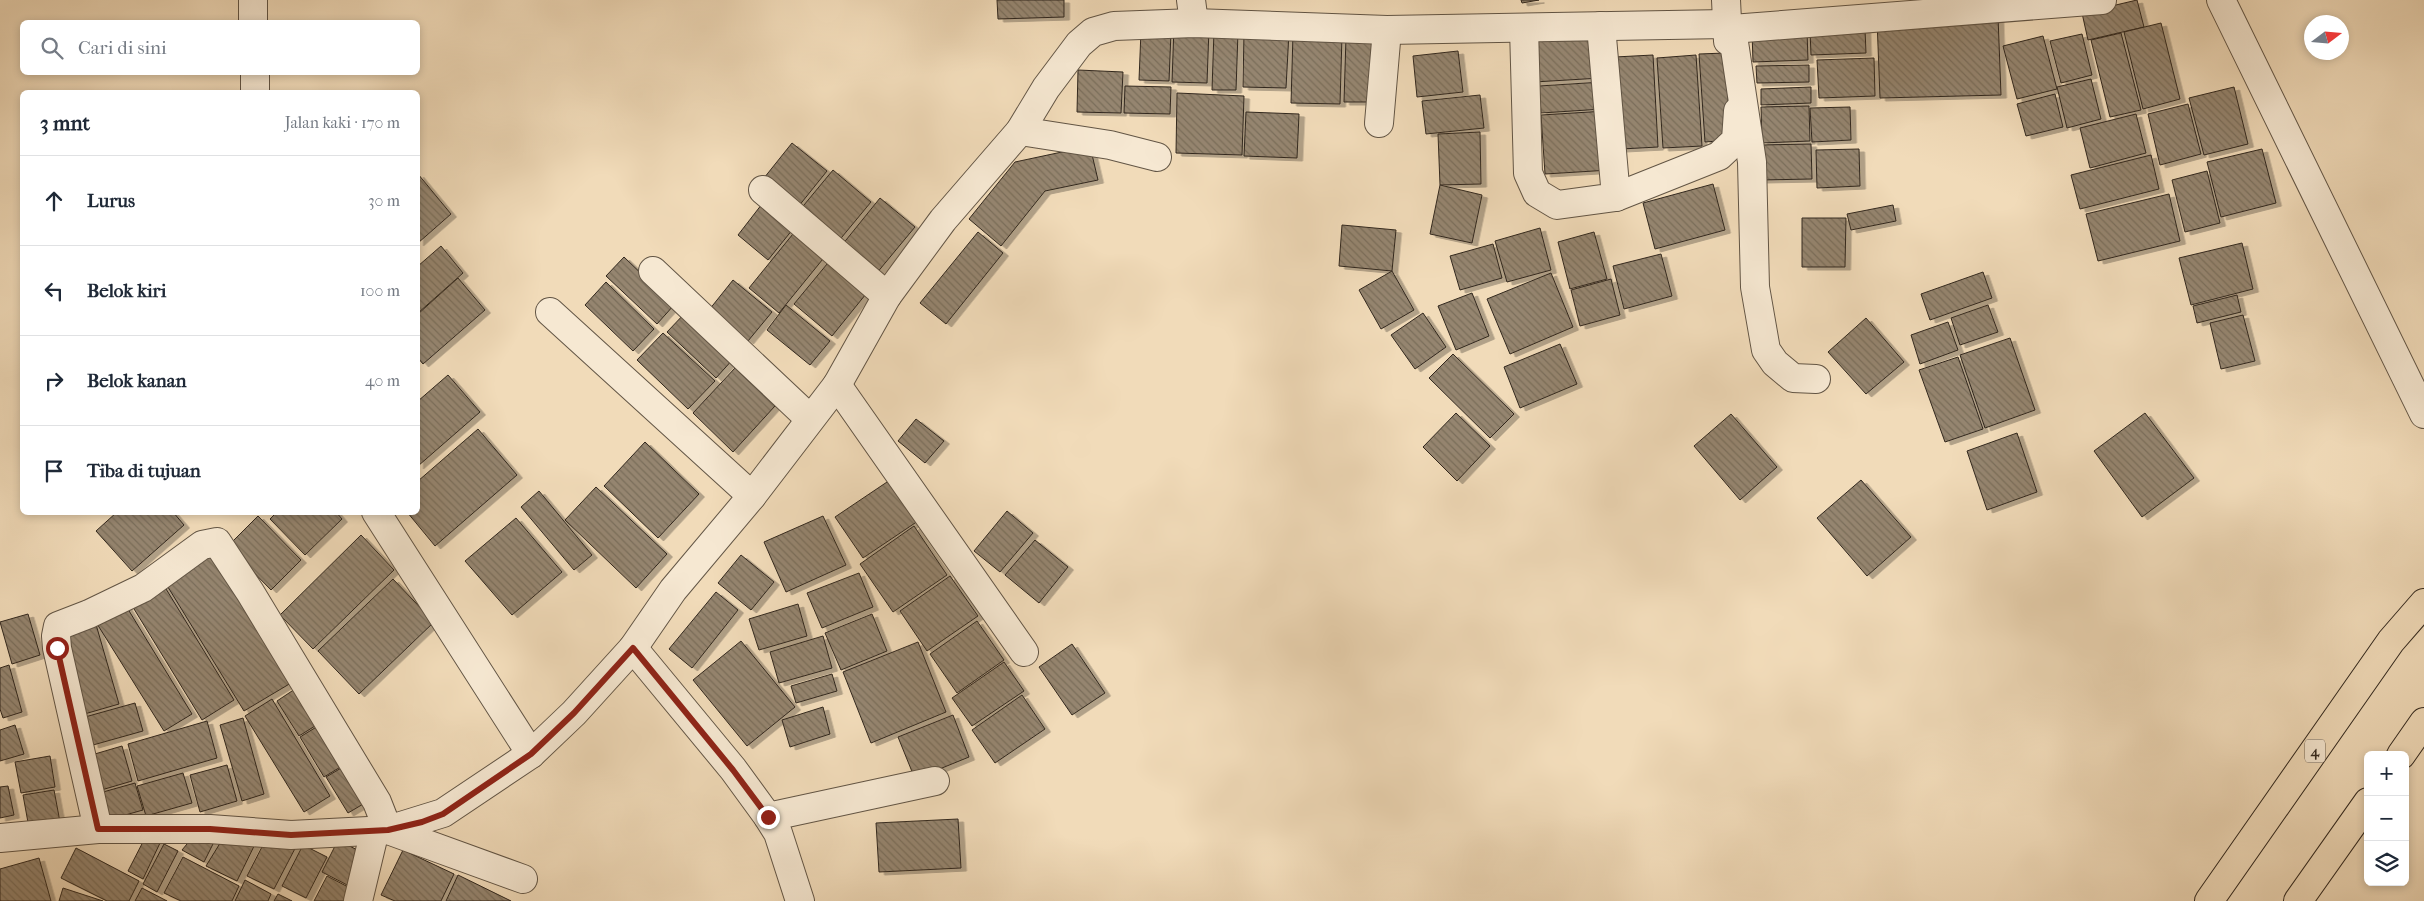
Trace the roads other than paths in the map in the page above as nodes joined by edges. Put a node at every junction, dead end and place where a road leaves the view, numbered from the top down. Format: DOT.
graph roads {
  1 [pos="253,0"];
  2 [pos="2102,0"];
  3 [pos="2221,0"];
  4 [pos="1192,11"];
  5 [pos="1728,18"];
  6 [pos="253,20"];
  7 [pos="1601,26"];
  8 [pos="1524,28"];
  9 [pos="1387,30"];
  10 [pos="255,75"];
  11 [pos="255,90"];
  12 [pos="1379,123"];
  13 [pos="1020,130"];
  14 [pos="1158,157"];
  15 [pos="763,190"];
  16 [pos="1616,197"];
  17 [pos="653,271"];
  18 [pos="887,296"];
  19 [pos="550,312"];
  20 [pos="1816,379"];
  21 [pos="837,385"];
  22 [pos="2424,414"];
  23 [pos="809,418"];
  24 [pos="752,496"];
  25 [pos="378,515"];
  26 [pos="2424,603"];
  27 [pos="633,648"];
  28 [pos="1024,652"];
  29 [pos="2424,722"];
  30 [pos="2403,751"];
  31 [pos="531,754"];
  32 [pos="935,781"];
  33 [pos="2364,808"];
  34 [pos="768,817"];
  35 [pos="98,829"];
  36 [pos="382,830"];
  37 [pos="0,838"];
  38 [pos="523,879"];
  39 [pos="358,901"];
  40 [pos="800,901"];
  41 [pos="2209,901"];
  42 [pos="2298,901"];
  1 -- 6 [label="street"];
  2 -- 5 [label="street"];
  3 -- 22 [label="street"];
  4 -- 9 [label="street"];
  4 -- 13 [label="street"];
  5 -- 7 [label="street"];
  5 -- 16 [label="street"];
  5 -- 20 [label="street"];
  7 -- 8 [label="street"];
  7 -- 16 [label="street"];
  8 -- 9 [label="street"];
  8 -- 16 [label="street"];
  9 -- 12 [label="street"];
  10 -- 11 [label="street"];
  13 -- 14 [label="street"];
  13 -- 18 [label="street"];
  15 -- 18 [label="street"];
  17 -- 23 [label="street"];
  18 -- 21 [label="street"];
  19 -- 24 [label="street"];
  21 -- 23 [label="street"];
  21 -- 28 [label="street"];
  23 -- 24 [label="street"];
  24 -- 27 [label="street"];
  25 -- 31 [label="street"];
  26 -- 41 [label="highway, 4"];
  27 -- 31 [label="street"];
  27 -- 34 [label="street"];
  29 -- 30 [label="highway"];
  31 -- 36 [label="street"];
  32 -- 34 [label="street"];
  33 -- 42 [label="highway"];
  34 -- 40 [label="street"];
  35 -- 36 [label="street"];
  35 -- 36 [label="street"];
  35 -- 37 [label="street"];
  36 -- 38 [label="street"];
  36 -- 39 [label="street"];
}
